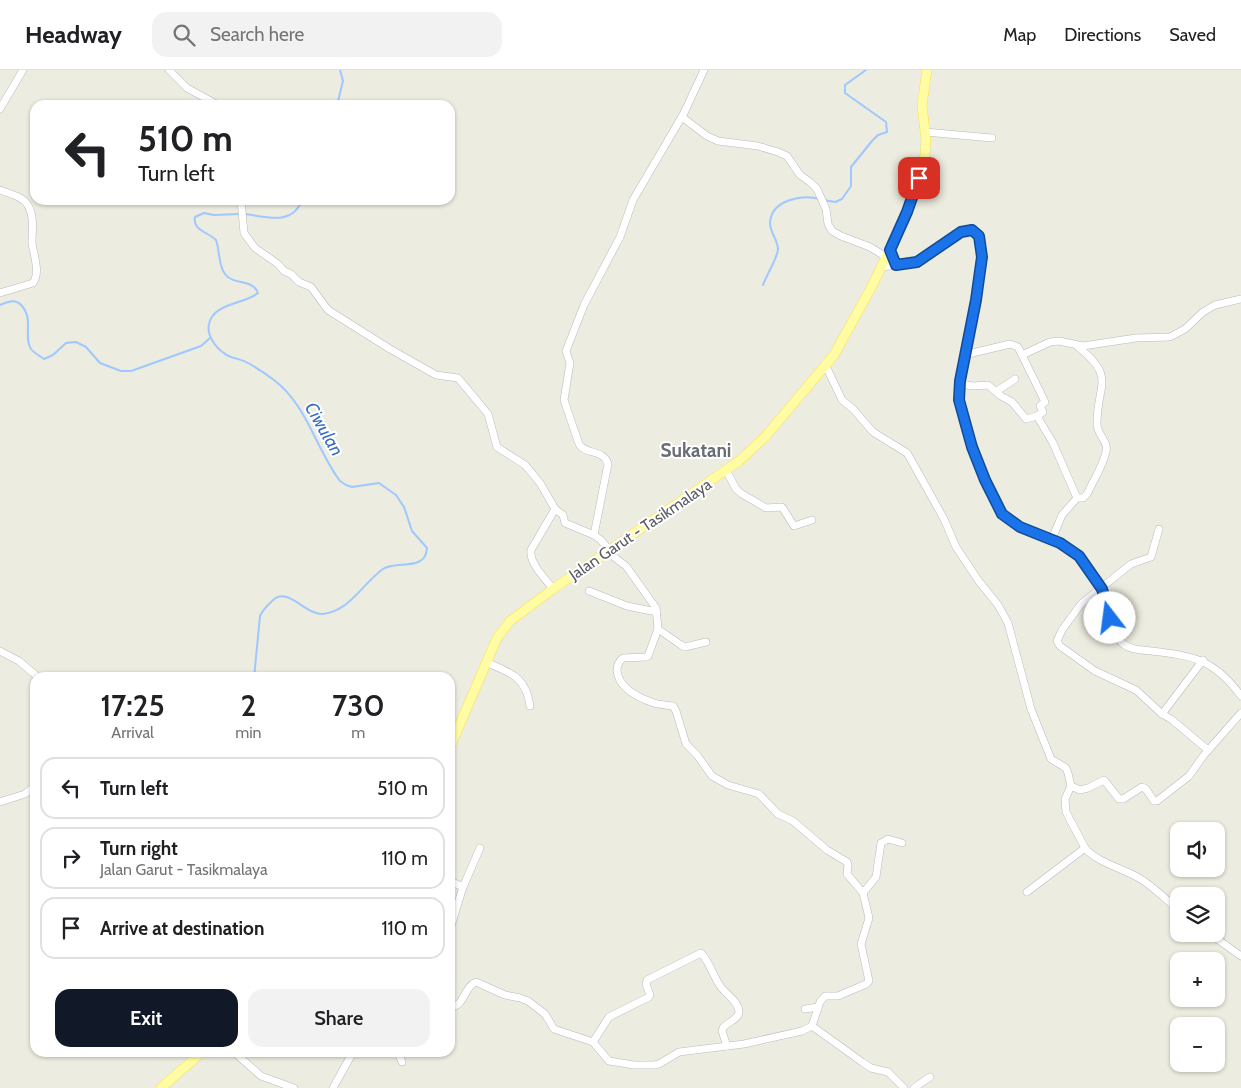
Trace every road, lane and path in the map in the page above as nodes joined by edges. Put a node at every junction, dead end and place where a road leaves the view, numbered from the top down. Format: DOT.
graph roads {
  1 [pos="22,70"];
  2 [pos="169,70"];
  3 [pos="704,70"];
  4 [pos="927,70"];
  5 [pos="209,100"];
  6 [pos="0,109"];
  7 [pos="682,117"];
  8 [pos="925,132"];
  9 [pos="992,138"];
  10 [pos="0,190"];
  11 [pos="241,205"];
  12 [pos="888,253"];
  13 [pos="896,265"];
  14 [pos="882,267"];
  15 [pos="0,293"];
  16 [pos="1241,299"];
  17 [pos="1076,346"];
  18 [pos="964,354"];
  19 [pos="1022,355"];
  20 [pos="825,364"];
  21 [pos="1015,379"];
  22 [pos="960,384"];
  23 [pos="997,391"];
  24 [pos="1037,416"];
  25 [pos="726,470"];
  26 [pos="1077,498"];
  27 [pos="555,509"];
  28 [pos="812,520"];
  29 [pos="1159,529"];
  30 [pos="594,535"];
  31 [pos="1052,539"];
  32 [pos="610,550"];
  33 [pos="553,588"];
  34 [pos="1102,589"];
  35 [pos="589,591"];
  36 [pos="657,612"];
  37 [pos="658,629"];
  38 [pos="706,642"];
  39 [pos="0,651"];
  40 [pos="1203,660"];
  41 [pos="486,662"];
  42 [pos="32,672"];
  43 [pos="1241,696"];
  44 [pos="530,706"];
  45 [pos="1162,714"];
  46 [pos="1241,714"];
  47 [pos="455,735"];
  48 [pos="1208,750"];
  49 [pos="1071,786"];
  50 [pos="30,790"];
  51 [pos="0,802"];
  52 [pos="902,843"];
  53 [pos="480,848"];
  54 [pos="1085,848"];
  55 [pos="455,883"];
  56 [pos="463,887"];
  57 [pos="1027,892"];
  58 [pos="863,893"];
  59 [pos="1170,903"];
  60 [pos="455,913"];
  61 [pos="1221,942"];
  62 [pos="1241,956"];
  63 [pos="455,1007"];
  64 [pos="818,1007"];
  65 [pos="805,1009"];
  66 [pos="812,1026"];
  67 [pos="593,1042"];
  68 [pos="727,1046"];
  69 [pos="196,1057"];
  70 [pos="240,1057"];
  71 [pos="350,1057"];
  72 [pos="400,1057"];
  73 [pos="402,1062"];
  74 [pos="930,1077"];
  75 [pos="161,1088"];
  76 [pos="294,1088"];
  77 [pos="333,1088"];
  78 [pos="904,1088"];
  79 [pos="914,1088"];
  1 -- 6 [label="street"];
  2 -- 5 [label="street"];
  3 -- 7 [label="street"];
  4 -- 8 [label="main road, Jalan Garut - Tasikmalaya"];
  7 -- 12 [label="street"];
  7 -- 30 [label="street"];
  8 -- 9 [label="street"];
  8 -- 12 [label="main road, Jalan Garut - Tasikmalaya"];
  10 -- 15 [label="street"];
  11 -- 27 [label="street"];
  12 -- 13 [label="street"];
  12 -- 14 [label="main road, Jalan Garut - Tasikmalaya"];
  13 -- 14 [label="street"];
  13 -- 18 [label="street"];
  14 -- 20 [label="main road, Jalan Garut - Tasikmalaya"];
  16 -- 17 [label="street"];
  17 -- 19 [label="street"];
  17 -- 26 [label="street"];
  18 -- 19 [label="street"];
  18 -- 22 [label="street"];
  19 -- 24 [label="street"];
  20 -- 25 [label="main road, Jalan Garut - Tasikmalaya"];
  20 -- 49 [label="street"];
  21 -- 23 [label="street"];
  22 -- 23 [label="street"];
  22 -- 31 [label="street"];
  23 -- 24 [label="street"];
  24 -- 26 [label="street"];
  25 -- 28 [label="street"];
  25 -- 32 [label="main road, Jalan Garut - Tasikmalaya"];
  26 -- 31 [label="street"];
  27 -- 30 [label="street"];
  27 -- 33 [label="street"];
  29 -- 34 [label="street"];
  30 -- 32 [label="street"];
  31 -- 34 [label="street"];
  32 -- 33 [label="main road, Jalan Garut - Tasikmalaya"];
  32 -- 36 [label="street"];
  33 -- 41 [label="main road, Jalan Garut - Tasikmalaya"];
  34 -- 40 [label="street"];
  34 -- 45 [label="street"];
  35 -- 36 [label="street"];
  36 -- 37 [label="street"];
  37 -- 38 [label="street"];
  37 -- 58 [label="street"];
  39 -- 42 [label="street"];
  40 -- 43 [label="street"];
  40 -- 45 [label="street"];
  41 -- 44 [label="street"];
  41 -- 47 [label="main road, Jalan Garut - Tasikmalaya"];
  45 -- 48 [label="street"];
  46 -- 48 [label="street"];
  48 -- 49 [label="street"];
  49 -- 54 [label="street"];
  50 -- 51 [label="street"];
  52 -- 58 [label="street"];
  53 -- 56 [label="street"];
  54 -- 57 [label="street"];
  54 -- 59 [label="street"];
  55 -- 56 [label="street"];
  56 -- 60 [label="street"];
  58 -- 64 [label="street"];
  61 -- 62 [label="street"];
  63 -- 67 [label="street"];
  64 -- 65 [label="street"];
  64 -- 66 [label="street"];
  66 -- 68 [label="street"];
  66 -- 78 [label="street"];
  67 -- 68 [label="street"];
  67 -- 68 [label="street"];
  69 -- 75 [label="main road"];
  70 -- 76 [label="street"];
  71 -- 77 [label="street"];
  72 -- 73 [label="street"];
  74 -- 79 [label="street"];
}
